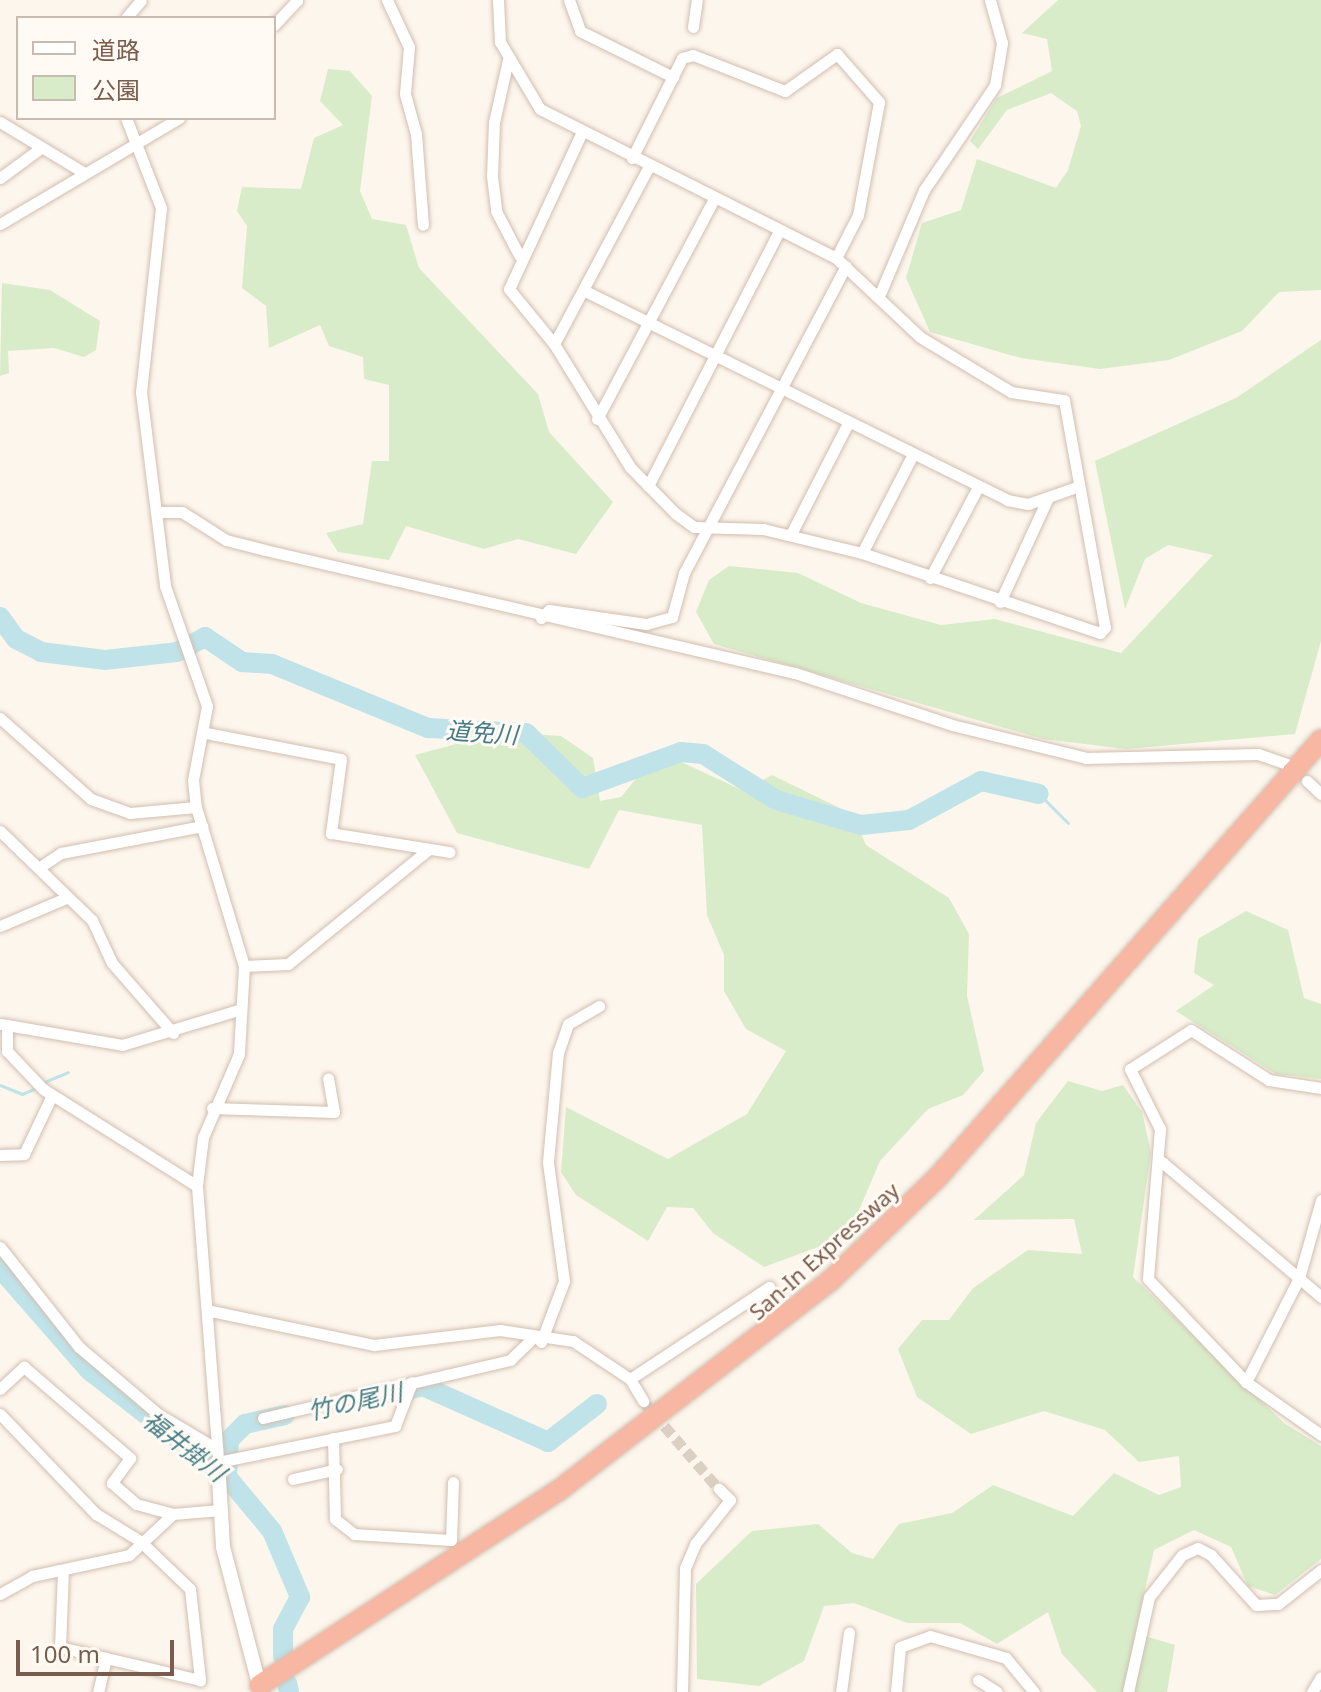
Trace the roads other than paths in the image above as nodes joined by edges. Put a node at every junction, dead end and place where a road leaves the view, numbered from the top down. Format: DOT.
graph roads {
  1 [pos="141,0"];
  2 [pos="297,0"];
  3 [pos="387,0"];
  4 [pos="498,0"];
  5 [pos="569,0"];
  6 [pos="697,0"];
  7 [pos="990,0"];
  8 [pos="128,16"];
  9 [pos="276,23"];
  10 [pos="693,27"];
  11 [pos="508,60"];
  12 [pos="673,77"];
  13 [pos="127,120"];
  14 [pos="175,120"];
  15 [pos="0,122"];
  16 [pos="581,134"];
  17 [pos="135,143"];
  18 [pos="38,150"];
  19 [pos="632,158"];
  20 [pos="649,166"];
  21 [pos="83,172"];
  22 [pos="1,176"];
  23 [pos="714,199"];
  24 [pos="0,224"];
  25 [pos="423,225"];
  26 [pos="779,231"];
  27 [pos="519,255"];
  28 [pos="836,258"];
  29 [pos="846,266"];
  30 [pos="585,291"];
  31 [pos="879,296"];
  32 [pos="650,324"];
  33 [pos="554,344"];
  34 [pos="716,356"];
  35 [pos="782,389"];
  36 [pos="597,419"];
  37 [pos="848,423"];
  38 [pos="913,454"];
  39 [pos="648,486"];
  40 [pos="1079,486"];
  41 [pos="978,487"];
  42 [pos="1047,500"];
  43 [pos="159,512"];
  44 [pos="710,530"];
  45 [pos="791,534"];
  46 [pos="862,553"];
  47 [pos="930,578"];
  48 [pos="1000,602"];
  49 [pos="541,618"];
  50 [pos="0,718"];
  51 [pos="206,733"];
  52 [pos="1321,740"];
  53 [pos="1287,764"];
  54 [pos="1307,781"];
  55 [pos="1321,794"];
  56 [pos="196,807"];
  57 [pos="202,826"];
  58 [pos="0,831"];
  59 [pos="429,849"];
  60 [pos="449,852"];
  61 [pos="43,865"];
  62 [pos="66,898"];
  63 [pos="0,926"];
  64 [pos="244,966"];
  65 [pos="599,1006"];
  66 [pos="241,1009"];
  67 [pos="3,1025"];
  68 [pos="173,1033"];
  69 [pos="328,1079"];
  70 [pos="1321,1088"];
  71 [pos="52,1095"];
  72 [pos="212,1108"];
  73 [pos="0,1155"];
  74 [pos="1162,1162"];
  75 [pos="197,1186"];
  76 [pos="1321,1200"];
  77 [pos="0,1247"];
  78 [pos="1299,1278"];
  79 [pos="769,1287"];
  80 [pos="1321,1297"];
  81 [pos="211,1311"];
  82 [pos="536,1341"];
  83 [pos="630,1379"];
  84 [pos="412,1382"];
  85 [pos="1246,1382"];
  86 [pos="0,1389"];
  87 [pos="643,1401"];
  88 [pos="0,1414"];
  89 [pos="263,1418"];
  90 [pos="1321,1435"];
  91 [pos="333,1438"];
  92 [pos="217,1456"];
  93 [pos="337,1469"];
  94 [pos="293,1479"];
  95 [pos="453,1482"];
  96 [pos="719,1489"];
  97 [pos="220,1510"];
  98 [pos="173,1514"];
  99 [pos="140,1541"];
  100 [pos="63,1570"];
  101 [pos="1321,1570"];
  102 [pos="0,1594"];
  103 [pos="849,1633"];
  104 [pos="106,1658"];
  105 [pos="1321,1677"];
  106 [pos="978,1680"];
  107 [pos="1321,1687"];
  108 [pos="261,1689"];
  109 [pos="98,1692"];
  110 [pos="682,1692"];
  111 [pos="841,1692"];
  112 [pos="896,1692"];
  113 [pos="997,1692"];
  114 [pos="1034,1692"];
  115 [pos="1128,1692"];
  116 [pos="1312,1692"];
  1 -- 8 [label="street"];
  2 -- 9 [label="street"];
  3 -- 25 [label="street"];
  4 -- 11 [label="street"];
  5 -- 12 [label="street"];
  6 -- 10 [label="street"];
  7 -- 31 [label="street"];
  11 -- 16 [label="street"];
  11 -- 27 [label="street"];
  12 -- 19 [label="street"];
  12 -- 28 [label="street"];
  13 -- 17 [label="street"];
  14 -- 17 [label="street"];
  15 -- 18 [label="street"];
  16 -- 19 [label="street"];
  16 -- 27 [label="street"];
  17 -- 21 [label="street"];
  17 -- 43 [label="street"];
  18 -- 21 [label="street"];
  18 -- 22 [label="street"];
  19 -- 20 [label="street"];
  20 -- 23 [label="street"];
  20 -- 30 [label="street"];
  21 -- 24 [label="street"];
  23 -- 26 [label="street"];
  23 -- 32 [label="street"];
  26 -- 28 [label="street"];
  26 -- 34 [label="street"];
  27 -- 33 [label="street"];
  28 -- 29 [label="street"];
  29 -- 31 [label="street"];
  29 -- 35 [label="street"];
  30 -- 32 [label="street"];
  30 -- 33 [label="street"];
  31 -- 40 [label="street"];
  32 -- 34 [label="street"];
  32 -- 36 [label="street"];
  33 -- 36 [label="street"];
  34 -- 35 [label="street"];
  34 -- 39 [label="street"];
  35 -- 37 [label="street"];
  35 -- 44 [label="street"];
  36 -- 39 [label="street"];
  37 -- 38 [label="street"];
  37 -- 45 [label="street"];
  38 -- 41 [label="street"];
  38 -- 46 [label="street"];
  39 -- 44 [label="street"];
  40 -- 42 [label="street"];
  40 -- 48 [label="street"];
  41 -- 42 [label="street"];
  41 -- 47 [label="street"];
  42 -- 48 [label="street"];
  43 -- 49 [label="street"];
  43 -- 51 [label="street"];
  44 -- 45 [label="street"];
  44 -- 49 [label="street"];
  45 -- 46 [label="street"];
  46 -- 47 [label="street"];
  47 -- 48 [label="street"];
  49 -- 53 [label="street"];
  50 -- 56 [label="street"];
  51 -- 56 [label="street"];
  51 -- 59 [label="street"];
  52 -- 108 [label="highway, San-In Expressway"];
  54 -- 55 [label="street"];
  56 -- 57 [label="street"];
  57 -- 61 [label="street"];
  57 -- 64 [label="street"];
  58 -- 61 [label="street"];
  59 -- 60 [label="street"];
  59 -- 64 [label="street"];
  61 -- 62 [label="street"];
  62 -- 63 [label="street"];
  62 -- 68 [label="street"];
  64 -- 66 [label="street"];
  65 -- 82 [label="street"];
  66 -- 68 [label="street"];
  66 -- 72 [label="street"];
  67 -- 68 [label="street"];
  67 -- 71 [label="street"];
  69 -- 72 [label="street"];
  70 -- 74 [label="street"];
  71 -- 73 [label="street"];
  71 -- 75 [label="street"];
  72 -- 75 [label="street"];
  74 -- 78 [label="street"];
  74 -- 85 [label="street"];
  75 -- 81 [label="street"];
  76 -- 78 [label="street"];
  77 -- 92 [label="street"];
  78 -- 80 [label="street"];
  78 -- 85 [label="street"];
  79 -- 83 [label="street"];
  81 -- 82 [label="street"];
  81 -- 92 [label="street"];
  82 -- 83 [label="street"];
  82 -- 84 [label="street"];
  83 -- 87 [label="street"];
  84 -- 89 [label="street"];
  84 -- 91 [label="street"];
  85 -- 90 [label="street"];
  86 -- 98 [label="street"];
  88 -- 99 [label="street"];
  91 -- 92 [label="street"];
  91 -- 93 [label="street"];
  92 -- 97 [label="street"];
  93 -- 94 [label="street"];
  93 -- 95 [label="street"];
  96 -- 110 [label="street"];
  97 -- 98 [label="street"];
  97 -- 108 [label="street"];
  98 -- 99 [label="street"];
  99 -- 100 [label="street"];
  99 -- 104 [label="street"];
  100 -- 102 [label="street"];
  100 -- 104 [label="street"];
  101 -- 115 [label="street"];
  103 -- 111 [label="street"];
  104 -- 109 [label="street"];
  105 -- 116 [label="street"];
  106 -- 113 [label="street"];
  107 -- 116 [label="street"];
  112 -- 114 [label="street"];
}
